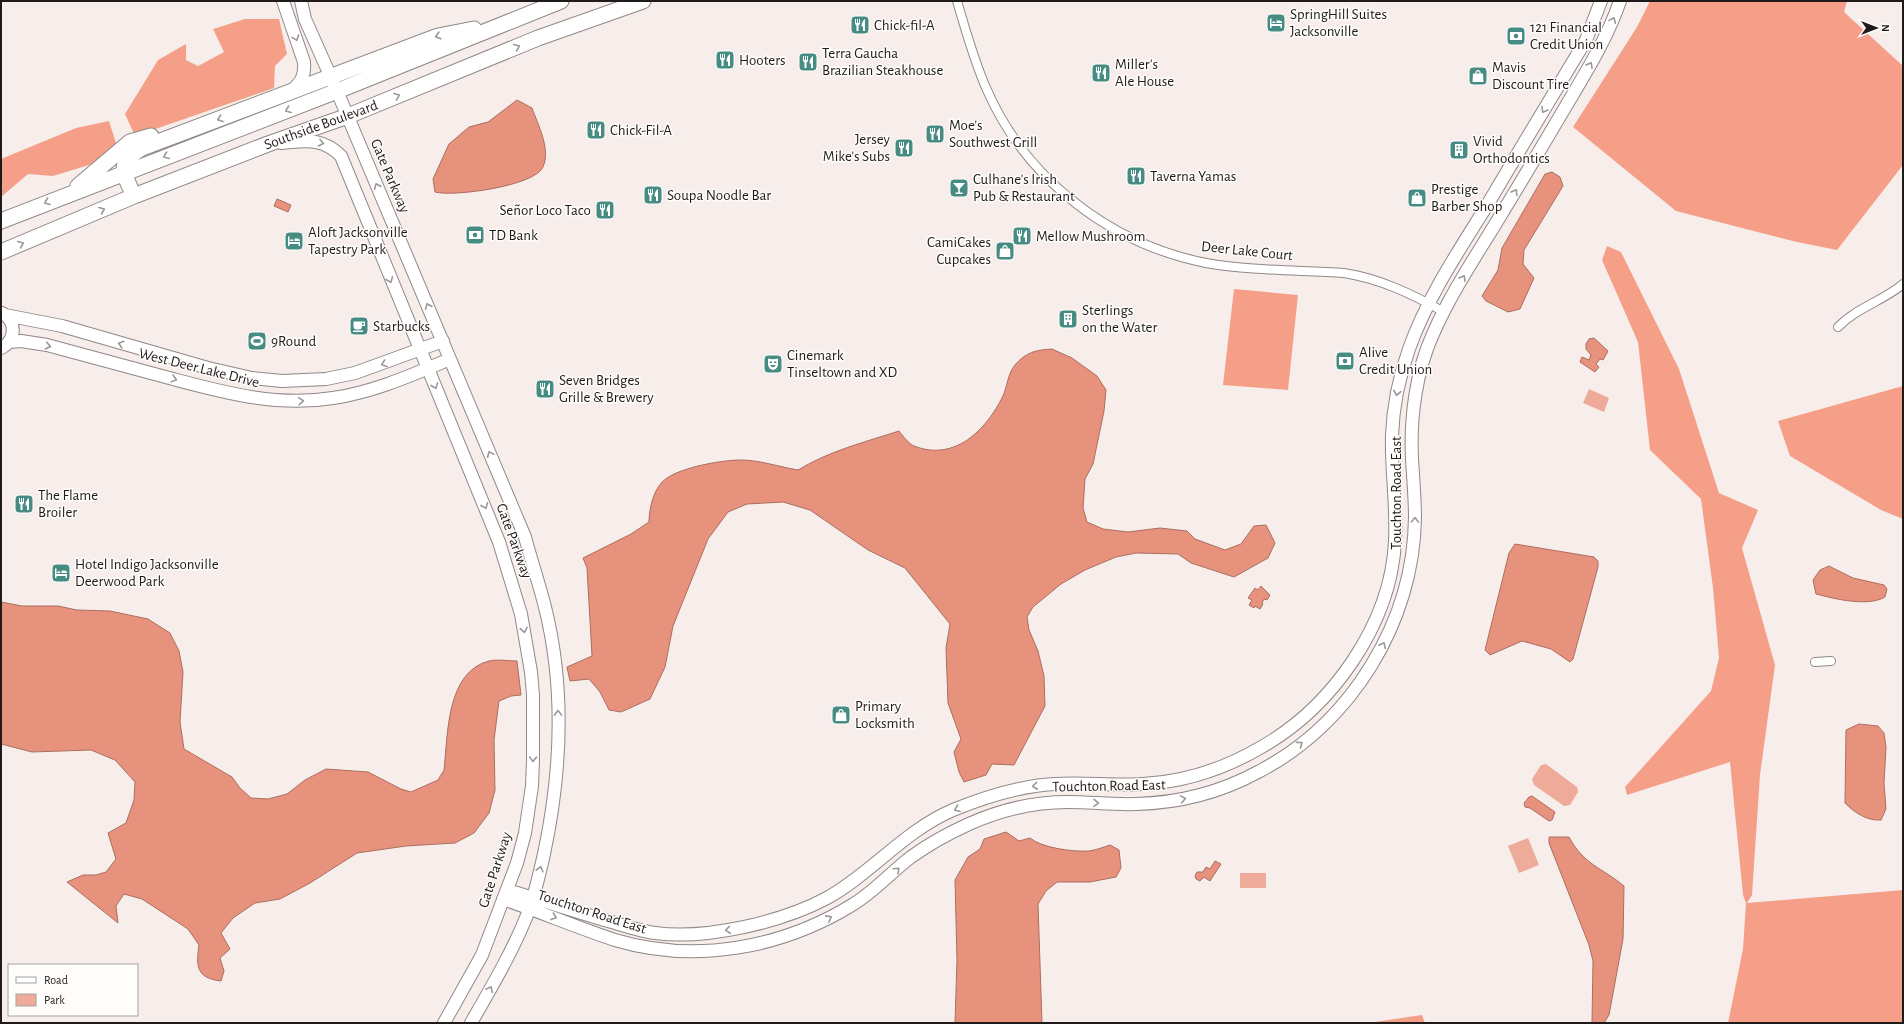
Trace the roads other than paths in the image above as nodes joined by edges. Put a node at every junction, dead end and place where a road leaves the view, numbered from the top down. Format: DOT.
graph roads {
  1 [pos="283,1"];
  2 [pos="301,1"];
  3 [pos="561,1"];
  4 [pos="643,1"];
  5 [pos="957,1"];
  6 [pos="1601,1"];
  7 [pos="1620,1"];
  8 [pos="334,84"];
  9 [pos="288,94"];
  10 [pos="348,116"];
  11 [pos="196,128"];
  12 [pos="1529,134"];
  13 [pos="1544,143"];
  14 [pos="268,144"];
  15 [pos="123,173"];
  16 [pos="66,195"];
  17 [pos="134,196"];
  18 [pos="1,221"];
  19 [pos="1,252"];
  20 [pos="1903,284"];
  21 [pos="1429,304"];
  22 [pos="1444,312"];
  23 [pos="3,314"];
  24 [pos="1838,327"];
  25 [pos="443,341"];
  26 [pos="5,345"];
  27 [pos="421,350"];
  28 [pos="450,359"];
  29 [pos="428,368"];
  30 [pos="1831,661"];
  31 [pos="1815,662"];
  32 [pos="1350,667"];
  33 [pos="1363,679"];
  34 [pos="1338,682"];
  35 [pos="1353,692"];
  36 [pos="1144,784"];
  37 [pos="1145,804"];
  38 [pos="896,845"];
  39 [pos="910,858"];
  40 [pos="505,895"];
  41 [pos="531,903"];
  42 [pos="770,920"];
  43 [pos="758,924"];
  44 [pos="778,939"];
  45 [pos="758,944"];
  46 [pos="444,1023"];
  47 [pos="471,1023"];
  1 -- 9 [label="street, one-way"];
  2 -- 8 [label="street, Gate Parkway"];
  3 -- 8 [label="highway, Southside Boulevard, one-way"];
  10 -- 4 [label="highway, Southside Boulevard, one-way"];
  5 -- 21 [label="street, Deer Lake Court"];
  6 -- 12 [label="street, Touchton Road East, one-way"];
  13 -- 7 [label="street, Touchton Road East, one-way"];
  8 -- 9 [label="highway"];
  8 -- 10 [label="street, Gate Parkway"];
  8 -- 15 [label="highway, Southside Boulevard, one-way"];
  9 -- 11 [label="highway, one-way"];
  10 -- 14 [label="highway, Southside Boulevard"];
  25 -- 10 [label="street, Gate Parkway, one-way"];
  11 -- 15 [label="highway"];
  11 -- 16 [label="highway"];
  12 -- 13 [label="street"];
  12 -- 21 [label="street, Touchton Road East"];
  22 -- 13 [label="street, Touchton Road East, one-way"];
  14 -- 17 [label="highway, Southside Boulevard"];
  14 -- 27 [label="street, Gate Parkway, one-way"];
  15 -- 16 [label="highway, Southside Boulevard"];
  15 -- 17 [label="highway"];
  16 -- 18 [label="highway, Southside Boulevard, one-way"];
  19 -- 17 [label="highway, Southside Boulevard, one-way"];
  20 -- 24 [label="street"];
  21 -- 22 [label="street, Deer Lake Court"];
  21 -- 32 [label="street, Touchton Road East, one-way"];
  33 -- 22 [label="street, Touchton Road East, one-way"];
  23 -- 26 [label="street, West Deer Lake Drive"];
  27 -- 23 [label="street, West Deer Lake Drive, one-way"];
  25 -- 27 [label="street, West Deer Lake Drive"];
  25 -- 28 [label="street, Gate Parkway"];
  26 -- 29 [label="street, West Deer Lake Drive, one-way"];
  27 -- 29 [label="street, Gate Parkway"];
  28 -- 29 [label="street, West Deer Lake Drive"];
  41 -- 28 [label="street, Gate Parkway, one-way"];
  29 -- 40 [label="street, Gate Parkway, one-way"];
  30 -- 31 [label="street"];
  32 -- 33 [label="street"];
  32 -- 34 [label="street, Touchton Road East"];
  33 -- 35 [label="street, Touchton Road East"];
  34 -- 35 [label="street"];
  34 -- 36 [label="street, Touchton Road East"];
  37 -- 35 [label="street, Touchton Road East, one-way"];
  36 -- 37 [label="street"];
  36 -- 38 [label="street, Touchton Road East, one-way"];
  39 -- 37 [label="street, Touchton Road East, one-way"];
  38 -- 39 [label="street"];
  38 -- 42 [label="street, Touchton Road East"];
  44 -- 39 [label="street, Touchton Road East, one-way"];
  40 -- 41 [label="street, Touchton Road East"];
  40 -- 46 [label="street, Gate Parkway"];
  43 -- 41 [label="street, Touchton Road East, one-way"];
  41 -- 45 [label="street, Touchton Road East, one-way"];
  47 -- 41 [label="street, Gate Parkway, one-way"];
  42 -- 43 [label="street, Touchton Road East"];
  42 -- 44 [label="street"];
  43 -- 45 [label="street"];
  44 -- 45 [label="street, Touchton Road East"];
}
